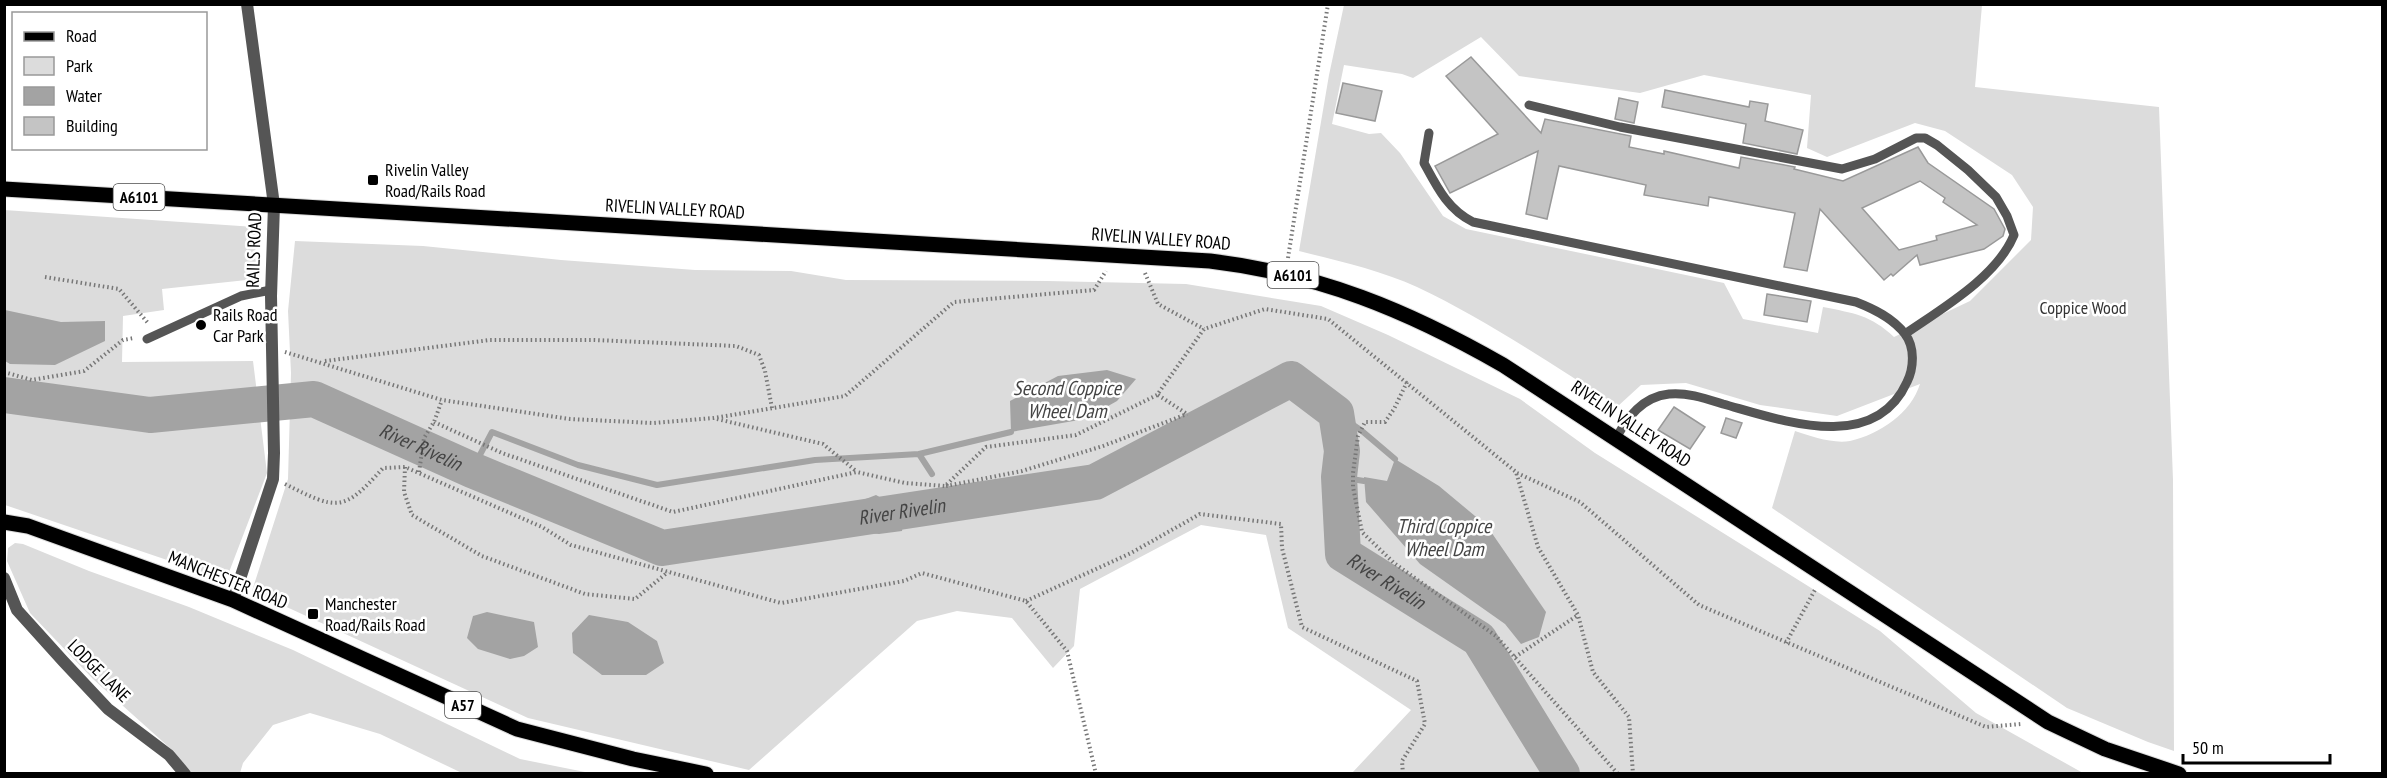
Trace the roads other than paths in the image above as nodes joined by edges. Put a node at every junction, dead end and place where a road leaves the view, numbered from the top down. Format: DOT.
graph roads {
  1 [pos="247,4"];
  2 [pos="1529,105"];
  3 [pos="1429,133"];
  4 [pos="4,189"];
  5 [pos="274,205"];
  6 [pos="271,290"];
  7 [pos="1905,334"];
  8 [pos="147,339"];
  9 [pos="1616,438"];
  10 [pos="4,522"];
  11 [pos="4,578"];
  12 [pos="233,600"];
  13 [pos="185,774"];
  14 [pos="706,774"];
  15 [pos="2179,774"];
  1 -- 5 [label="street, RAILS ROAD"];
  2 -- 7 [label="lane"];
  3 -- 7 [label="lane"];
  4 -- 5 [label="main road, RIVELIN VALLEY ROAD / A6101"];
  5 -- 6 [label="street, RAILS ROAD"];
  5 -- 9 [label="main road, RIVELIN VALLEY ROAD / A6101"];
  6 -- 8 [label="lane"];
  6 -- 12 [label="street, RAILS ROAD"];
  7 -- 9 [label="lane"];
  9 -- 15 [label="main road, RIVELIN VALLEY ROAD / A6101"];
  10 -- 12 [label="main road, MANCHESTER ROAD / A57"];
  11 -- 13 [label="street, LODGE LANE"];
  12 -- 14 [label="main road, MANCHESTER ROAD / A57"];
}
